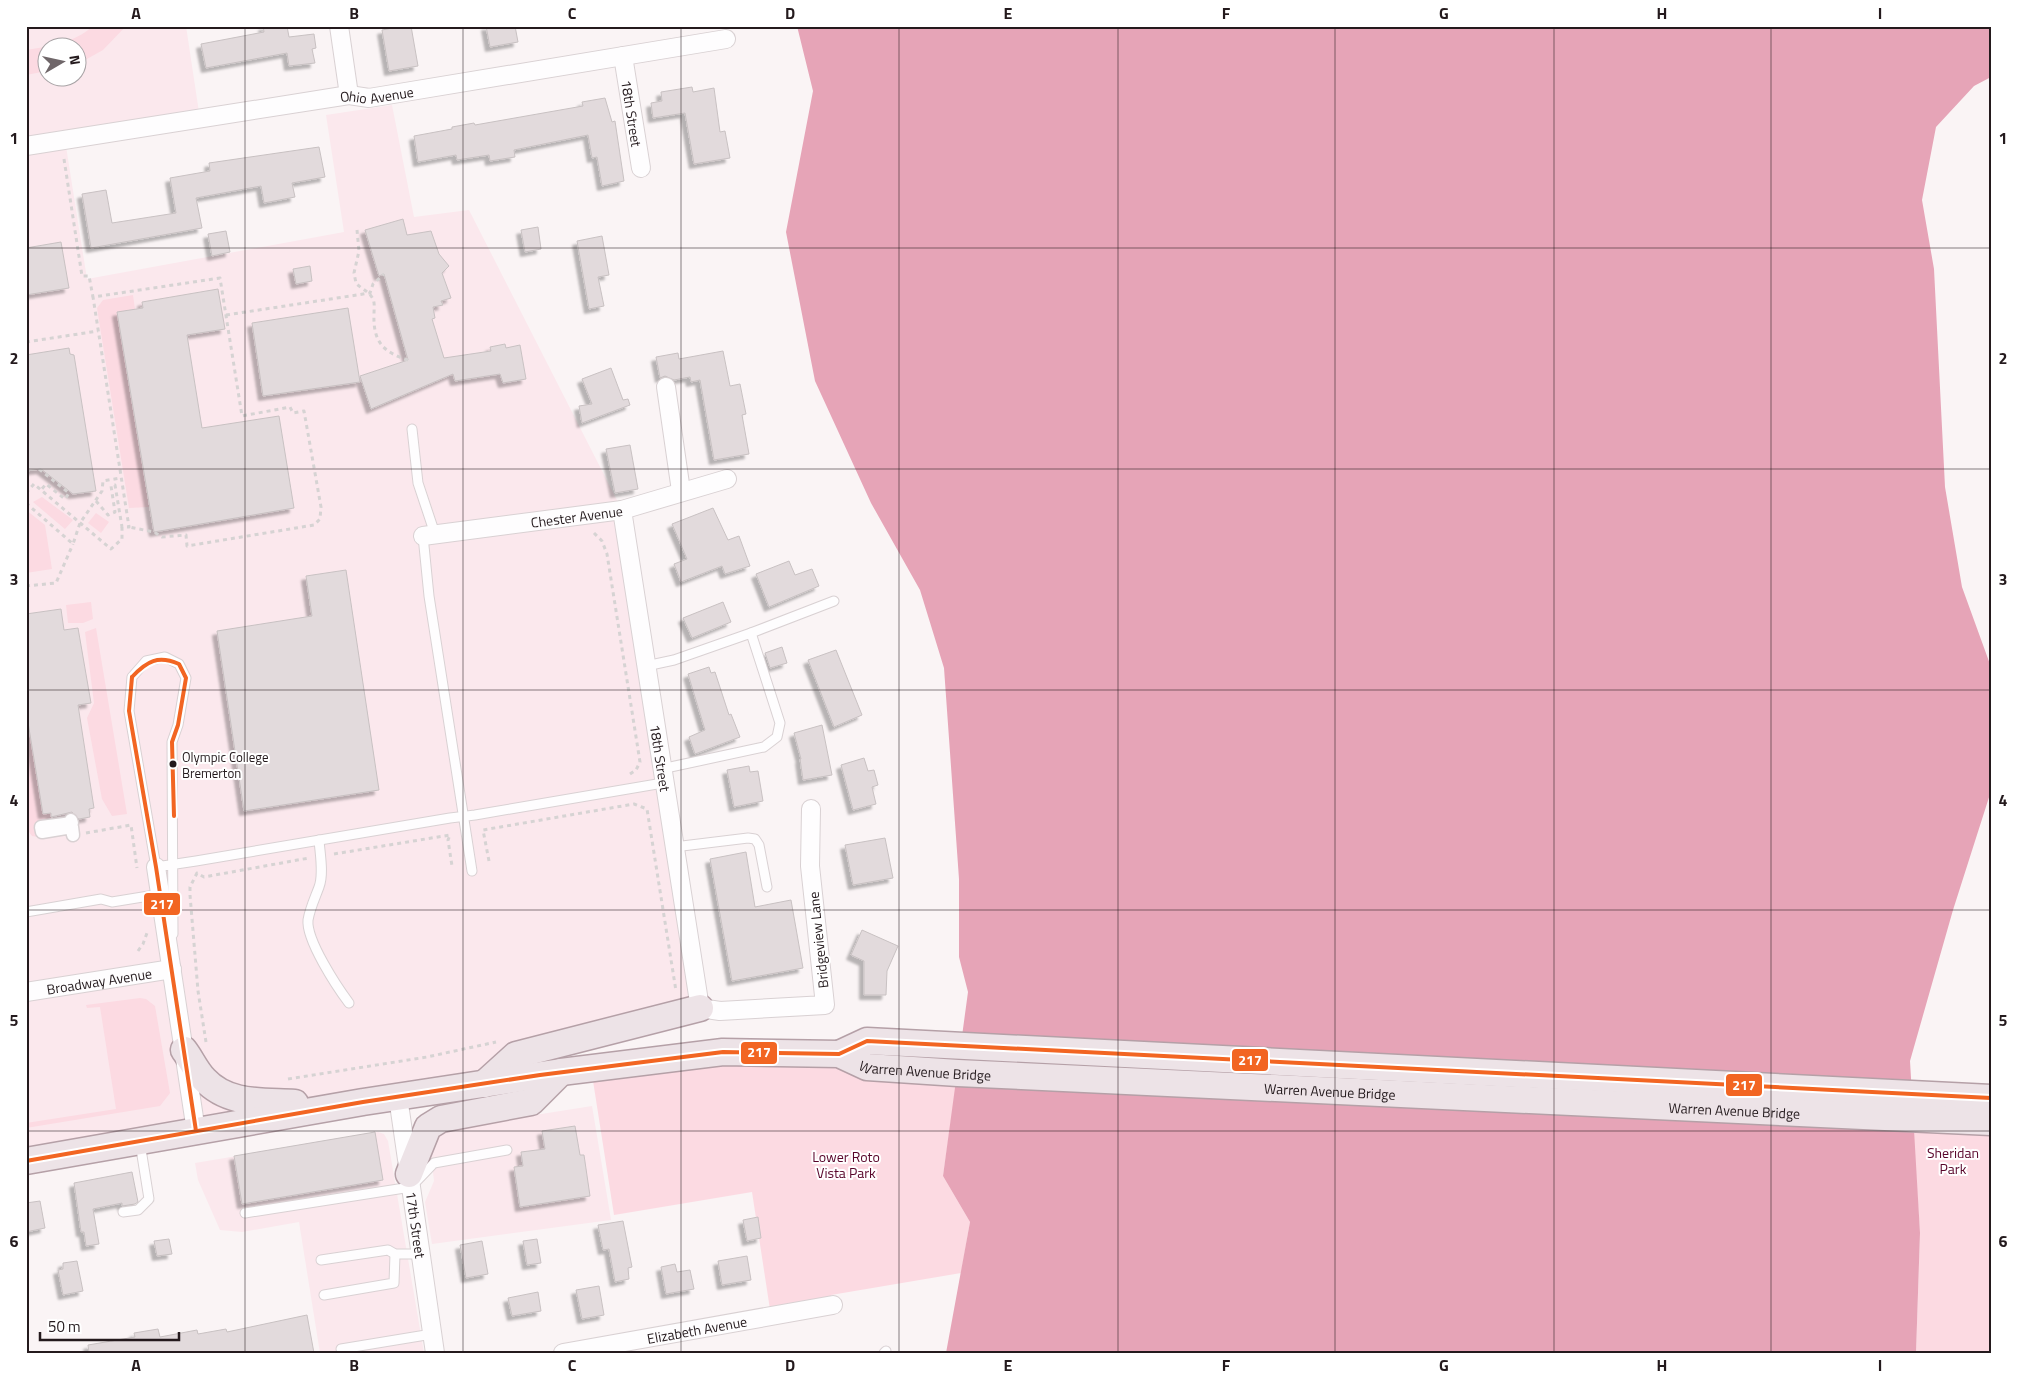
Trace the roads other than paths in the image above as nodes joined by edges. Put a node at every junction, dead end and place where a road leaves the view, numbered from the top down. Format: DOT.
graph roads {
  1 [pos="339,26"];
  2 [pos="726,39"];
  3 [pos="623,56"];
  4 [pos="349,95"];
  5 [pos="26,146"];
  6 [pos="641,168"];
  7 [pos="666,387"];
  8 [pos="412,428"];
  9 [pos="727,479"];
  10 [pos="681,491"];
  11 [pos="622,510"];
  12 [pos="429,535"];
  13 [pos="834,601"];
  14 [pos="750,634"];
  15 [pos="646,666"];
  16 [pos="662,776"];
  17 [pos="810,809"];
  18 [pos="463,816"];
  19 [pos="71,820"];
  20 [pos="73,835"];
  21 [pos="318,840"];
  22 [pos="674,847"];
  23 [pos="174,864"];
  24 [pos="156,867"];
  25 [pos="472,871"];
  26 [pos="767,887"];
  27 [pos="161,894"];
  28 [pos="26,912"];
  29 [pos="172,969"];
  30 [pos="26,992"];
  31 [pos="349,1003"];
  32 [pos="688,1003"];
  33 [pos="195,1047"];
  34 [pos="839,1054"];
  35 [pos="560,1072"];
  36 [pos="484,1084"];
  37 [pos="398,1097"];
  38 [pos="1991,1098"];
  39 [pos="318,1110"];
  40 [pos="1991,1122"];
  41 [pos="196,1131"];
  42 [pos="139,1141"];
  43 [pos="507,1150"];
  44 [pos="26,1161"];
  45 [pos="410,1180"];
  46 [pos="123,1212"];
  47 [pos="245,1214"];
  48 [pos="395,1254"];
  49 [pos="421,1254"];
  50 [pos="321,1260"];
  51 [pos="324,1295"];
  52 [pos="832,1305"];
  53 [pos="432,1334"];
  54 [pos="341,1349"];
  55 [pos="435,1353"];
  56 [pos="563,1353"];
  1 -- 4 [label="street"];
  2 -- 3 [label="street, Ohio Avenue"];
  3 -- 4 [label="street, Ohio Avenue"];
  3 -- 6 [label="street, 18th Street"];
  4 -- 5 [label="street, Ohio Avenue"];
  7 -- 10 [label="street"];
  8 -- 12 [label="lane"];
  9 -- 10 [label="street, Chester Avenue"];
  10 -- 11 [label="street, Chester Avenue"];
  11 -- 12 [label="street, Chester Avenue"];
  11 -- 15 [label="street, 18th Street"];
  12 -- 18 [label="lane"];
  13 -- 14 [label="lane"];
  14 -- 15 [label="lane"];
  14 -- 16 [label="lane"];
  15 -- 16 [label="street, 18th Street"];
  16 -- 18 [label="lane"];
  16 -- 22 [label="street, 18th Street"];
  17 -- 32 [label="street, Bridgeview Lane"];
  18 -- 21 [label="lane"];
  18 -- 25 [label="lane"];
  19 -- 20 [label="street"];
  21 -- 23 [label="lane"];
  21 -- 31 [label="lane"];
  22 -- 26 [label="lane"];
  22 -- 32 [label="street, 18th Street"];
  23 -- 24 [label="lane"];
  23 -- 24 [label="lane"];
  23 -- 29 [label="lane"];
  24 -- 27 [label="street"];
  27 -- 28 [label="lane"];
  27 -- 29 [label="street"];
  29 -- 30 [label="street, Broadway Avenue"];
  29 -- 33 [label="street"];
  32 -- 36 [label="main road"];
  33 -- 39 [label="main road"];
  33 -- 41 [label="street"];
  34 -- 35 [label="main road"];
  34 -- 38 [label="main road, Warren Avenue Bridge"];
  34 -- 40 [label="main road, Warren Avenue Bridge"];
  35 -- 36 [label="main road"];
  35 -- 45 [label="main road"];
  36 -- 37 [label="main road"];
  37 -- 39 [label="main road"];
  37 -- 45 [label="street, 17th Street"];
  39 -- 41 [label="main road"];
  41 -- 42 [label="main road"];
  42 -- 44 [label="main road"];
  42 -- 46 [label="lane"];
  43 -- 45 [label="lane"];
  45 -- 47 [label="lane"];
  45 -- 49 [label="street, 17th Street"];
  48 -- 49 [label="lane"];
  48 -- 50 [label="lane"];
  48 -- 51 [label="lane"];
  49 -- 53 [label="street, 17th Street"];
  52 -- 56 [label="street, Elizabeth Avenue"];
  53 -- 54 [label="lane"];
  53 -- 55 [label="street, 17th Street"];
}
